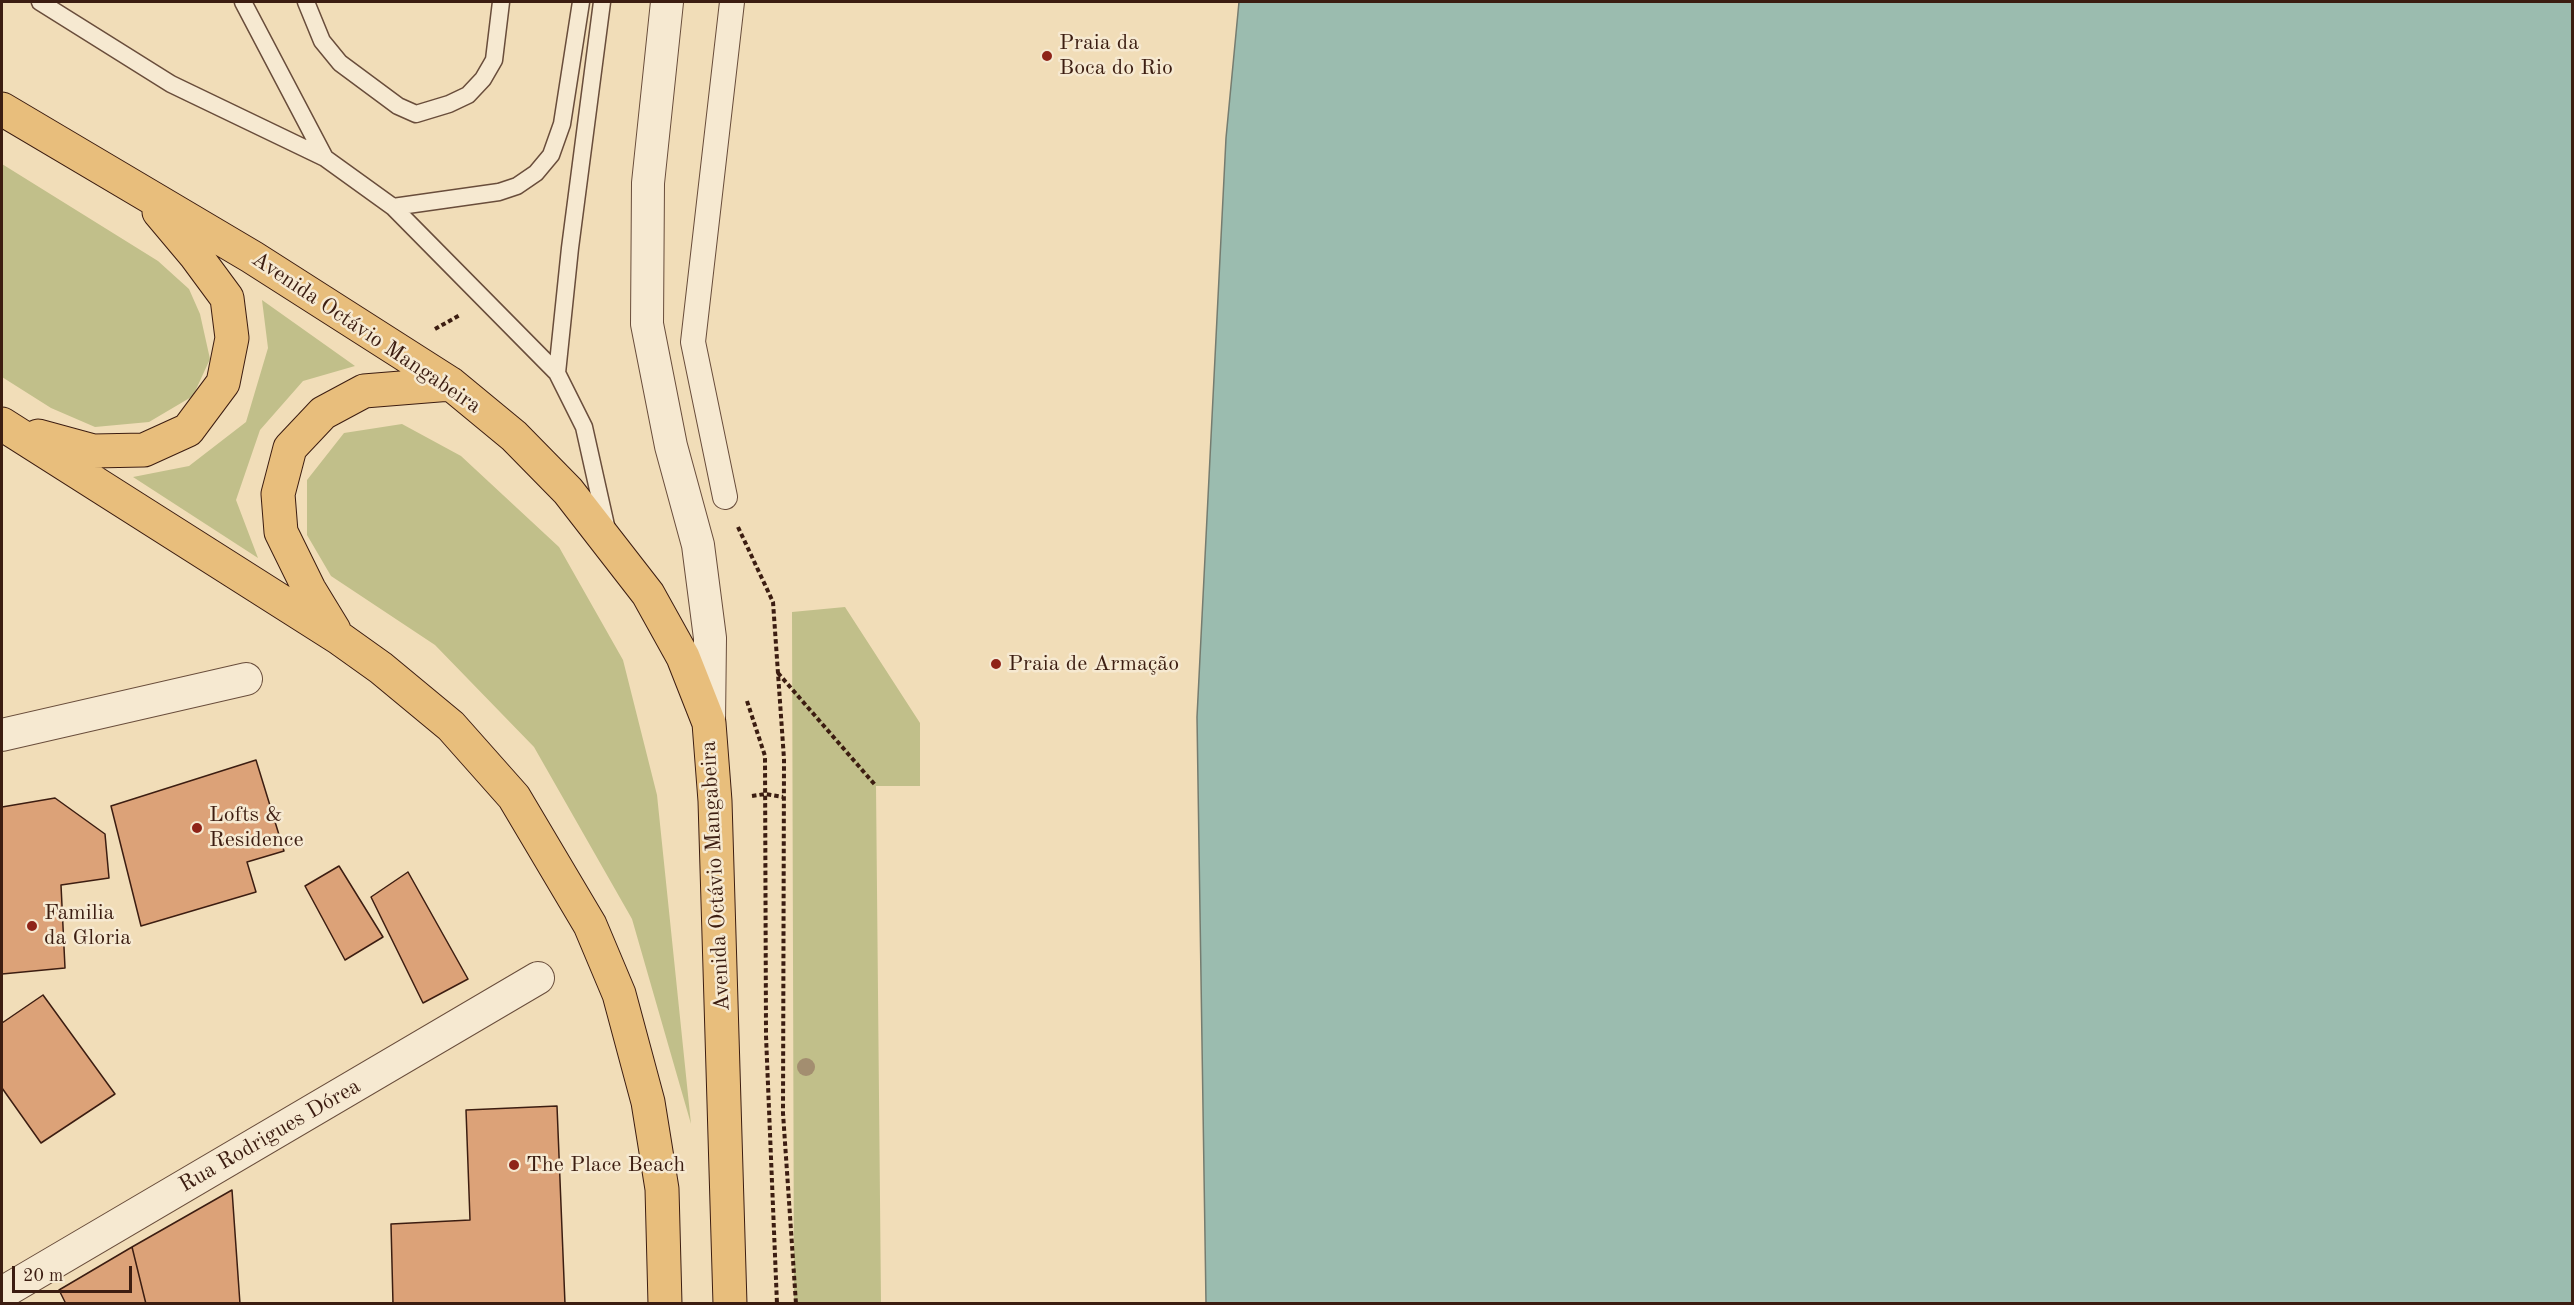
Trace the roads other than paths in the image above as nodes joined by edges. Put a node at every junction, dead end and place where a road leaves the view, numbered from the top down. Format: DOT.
graph roads {
  1 [pos="40,2"];
  2 [pos="243,2"];
  3 [pos="306,2"];
  4 [pos="501,2"];
  5 [pos="581,2"];
  6 [pos="602,2"];
  7 [pos="667,2"];
  8 [pos="732,2"];
  9 [pos="2,109"];
  10 [pos="325,158"];
  11 [pos="143,194"];
  12 [pos="393,207"];
  13 [pos="557,373"];
  14 [pos="451,384"];
  15 [pos="6,427"];
  16 [pos="725,497"];
  17 [pos="610,542"];
  18 [pos="339,638"];
  19 [pos="246,679"];
  20 [pos="709,723"];
  21 [pos="2,735"];
  22 [pos="538,978"];
  23 [pos="2,1293"];
  24 [pos="665,1304"];
  25 [pos="730,1304"];
  1 -- 10 [label="lane"];
  2 -- 10 [label="lane"];
  3 -- 4 [label="lane"];
  5 -- 12 [label="lane"];
  6 -- 13 [label="lane"];
  7 -- 20 [label="street"];
  8 -- 16 [label="street"];
  9 -- 11 [label="main road, Avenida Octávio Mangabeira"];
  10 -- 12 [label="lane"];
  11 -- 14 [label="main road, Avenida Octávio Mangabeira"];
  11 -- 15 [label="main road"];
  12 -- 13 [label="lane"];
  13 -- 17 [label="lane"];
  14 -- 17 [label="main road, Avenida Octávio Mangabeira"];
  14 -- 18 [label="main road"];
  15 -- 18 [label="main road"];
  17 -- 20 [label="main road, Avenida Octávio Mangabeira"];
  18 -- 24 [label="main road"];
  19 -- 21 [label="street"];
  20 -- 25 [label="main road, Avenida Octávio Mangabeira"];
  22 -- 23 [label="street, Rua Rodrigues Dórea"];
}
